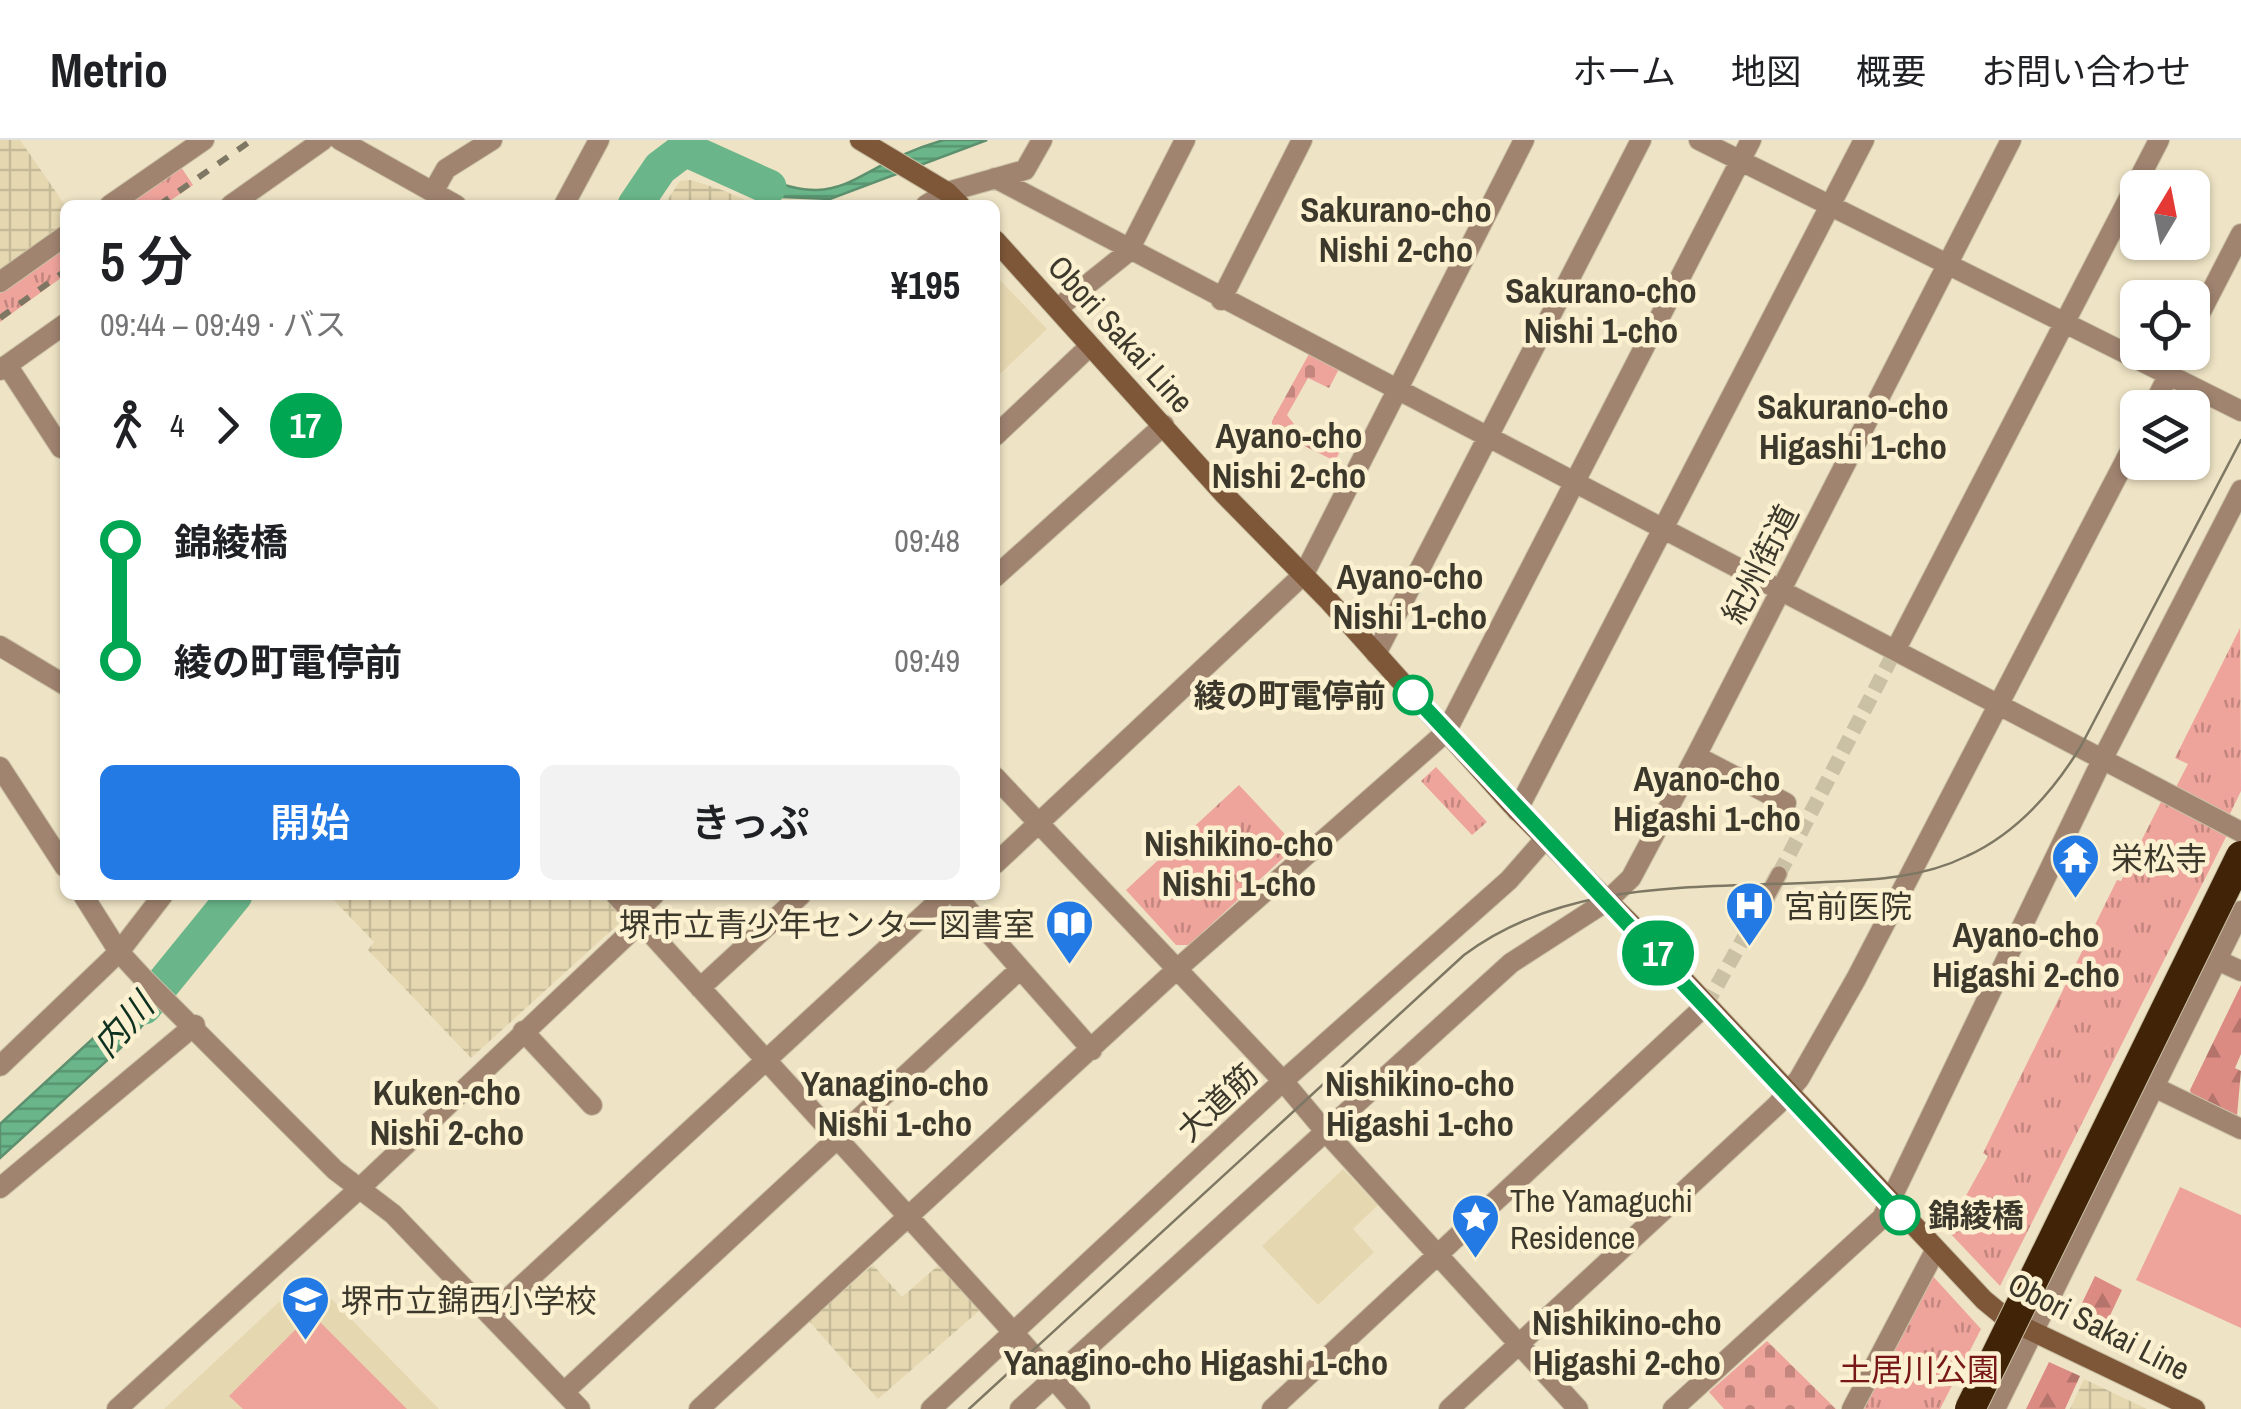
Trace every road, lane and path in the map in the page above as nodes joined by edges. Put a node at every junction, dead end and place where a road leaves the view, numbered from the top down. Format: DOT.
graph roads {
  1 [pos="204,140"];
  2 [pos="323,140"];
  3 [pos="340,140"];
  4 [pos="492,140"];
  5 [pos="599,140"];
  6 [pos="860,140"];
  7 [pos="1042,140"];
  8 [pos="1185,140"];
  9 [pos="1302,140"];
  10 [pos="1524,140"];
  11 [pos="1640,140"];
  12 [pos="1698,140"];
  13 [pos="1751,140"];
  14 [pos="1864,140"];
  15 [pos="2011,140"];
  16 [pos="2159,140"];
  17 [pos="1740,162"];
  18 [pos="994,178"];
  19 [pos="433,192"];
  20 [pos="954,198"];
  21 [pos="117,200"];
  22 [pos="239,200"];
  23 [pos="447,200"];
  24 [pos="567,200"];
  25 [pos="1831,208"];
  26 [pos="2241,234"];
  27 [pos="60,240"];
  28 [pos="1000,245"];
  29 [pos="1128,252"];
  30 [pos="1946,264"];
  31 [pos="0,282"];
  32 [pos="2210,294"];
  33 [pos="1220,300"];
  34 [pos="1058,308"];
  35 [pos="2066,324"];
  36 [pos="60,328"];
  37 [pos="1090,346"];
  38 [pos="4,368"];
  39 [pos="2171,370"];
  40 [pos="2169,374"];
  41 [pos="1396,389"];
  42 [pos="2161,390"];
  43 [pos="2241,411"];
  44 [pos="1164,425"];
  45 [pos="1000,431"];
  46 [pos="1486,436"];
  47 [pos="60,447"];
  48 [pos="2120,471"];
  49 [pos="1574,482"];
  50 [pos="2241,490"];
  51 [pos="1665,529"];
  52 [pos="1000,572"];
  53 [pos="1304,574"];
  54 [pos="1781,589"];
  55 [pos="0,646"];
  56 [pos="1896,649"];
  57 [pos="1376,654"];
  58 [pos="60,681"];
  59 [pos="1999,704"];
  60 [pos="1446,732"];
  61 [pos="1696,756"];
  62 [pos="2103,758"];
  63 [pos="0,766"];
  64 [pos="1000,782"];
  65 [pos="1786,804"];
  66 [pos="1517,811"];
  67 [pos="1038,824"];
  68 [pos="2241,832"];
  69 [pos="1545,839"];
  70 [pos="2241,853"];
  71 [pos="60,859"];
  72 [pos="1000,859"];
  73 [pos="1778,874"];
  74 [pos="86,900"];
  75 [pos="159,900"];
  76 [pos="620,900"];
  77 [pos="650,900"];
  78 [pos="796,900"];
  79 [pos="949,900"];
  80 [pos="957,900"];
  81 [pos="1606,900"];
  82 [pos="1764,902"];
  83 [pos="2241,902"];
  84 [pos="2241,911"];
  85 [pos="636,919"];
  86 [pos="120,952"];
  87 [pos="2217,960"];
  88 [pos="1176,970"];
  89 [pos="1018,971"];
  90 [pos="2241,972"];
  91 [pos="700,988"];
  92 [pos="1706,1005"];
  93 [pos="188,1020"];
  94 [pos="523,1031"];
  95 [pos="1092,1050"];
  96 [pos="768,1060"];
  97 [pos="0,1066"];
  98 [pos="1283,1081"];
  99 [pos="2156,1088"];
  100 [pos="1789,1092"];
  101 [pos="592,1105"];
  102 [pos="2241,1128"];
  103 [pos="1325,1131"];
  104 [pos="839,1140"];
  105 [pos="0,1188"];
  106 [pos="360,1188"];
  107 [pos="1890,1205"];
  108 [pos="908,1217"];
  109 [pos="1935,1251"];
  110 [pos="1438,1256"];
  111 [pos="490,1315"];
  112 [pos="2007,1319"];
  113 [pos="2034,1332"];
  114 [pos="1014,1333"];
  115 [pos="1520,1345"];
  116 [pos="1053,1378"];
  117 [pos="564,1392"];
  118 [pos="2166,1403"];
  119 [pos="117,1409"];
  120 [pos="580,1409"];
  121 [pos="699,1409"];
  122 [pos="931,1409"];
  123 [pos="1020,1409"];
  124 [pos="1080,1409"];
  125 [pos="1272,1409"];
  126 [pos="1449,1409"];
  127 [pos="1578,1409"];
  128 [pos="1673,1409"];
  129 [pos="1852,1409"];
  130 [pos="1967,1409"];
  131 [pos="1992,1409"];
  132 [pos="2196,1409"];
  1 -- 21 [label="street"];
  2 -- 22 [label="street"];
  3 -- 19 [label="street"];
  4 -- 19 [label="street"];
  5 -- 24 [label="street"];
  6 -- 20 [label="main road"];
  7 -- 18 [label="street"];
  8 -- 29 [label="street"];
  9 -- 33 [label="street"];
  10 -- 41 [label="street"];
  11 -- 46 [label="street"];
  12 -- 17 [label="street"];
  13 -- 17 [label="street"];
  14 -- 25 [label="street"];
  15 -- 30 [label="street, 紀州街道"];
  16 -- 35 [label="street"];
  17 -- 25 [label="street"];
  17 -- 49 [label="street"];
  18 -- 20 [label="street"];
  18 -- 29 [label="street"];
  19 -- 23 [label="street"];
  25 -- 30 [label="street"];
  25 -- 51 [label="street"];
  26 -- 32 [label="street"];
  27 -- 31 [label="street"];
  28 -- 34 [label="main road, Obori Sakai Line"];
  29 -- 33 [label="street"];
  29 -- 34 [label="street"];
  30 -- 35 [label="street"];
  30 -- 54 [label="street, 紀州街道"];
  33 -- 41 [label="street"];
  34 -- 37 [label="main road, Obori Sakai Line"];
  35 -- 40 [label="street"];
  35 -- 56 [label="street"];
  36 -- 38 [label="street"];
  37 -- 44 [label="main road, Obori Sakai Line"];
  37 -- 45 [label="street"];
  38 -- 47 [label="street"];
  39 -- 40 [label="street"];
  40 -- 42 [label="street"];
  40 -- 43 [label="street"];
  41 -- 46 [label="street"];
  41 -- 53 [label="street"];
  44 -- 52 [label="street"];
  44 -- 53 [label="main road, Obori Sakai Line"];
  46 -- 49 [label="street"];
  46 -- 57 [label="street"];
  48 -- 59 [label="street"];
  49 -- 51 [label="street"];
  49 -- 60 [label="street"];
  50 -- 62 [label="street"];
  51 -- 54 [label="street"];
  51 -- 66 [label="street"];
  53 -- 57 [label="main road, Obori Sakai Line"];
  53 -- 67 [label="street"];
  54 -- 56 [label="street"];
  54 -- 61 [label="street, 紀州街道"];
  55 -- 58 [label="street"];
  56 -- 59 [label="street"];
  57 -- 60 [label="main road, Obori Sakai Line"];
  59 -- 62 [label="street"];
  59 -- 100 [label="street"];
  60 -- 66 [label="main road, Obori Sakai Line"];
  60 -- 88 [label="street"];
  61 -- 65 [label="street"];
  61 -- 81 [label="street, 紀州街道"];
  62 -- 68 [label="street"];
  62 -- 107 [label="street"];
  63 -- 71 [label="street"];
  64 -- 67 [label="street"];
  66 -- 69 [label="main road, Obori Sakai Line"];
  67 -- 72 [label="street"];
  67 -- 88 [label="street"];
  69 -- 81 [label="main road, Obori Sakai Line"];
  69 -- 98 [label="street, 大道筋"];
  70 -- 112 [label="street"];
  70 -- 130 [label="highway, bridge"];
  73 -- 82 [label="street"];
  74 -- 86 [label="street"];
  75 -- 86 [label="street"];
  76 -- 85 [label="street"];
  77 -- 85 [label="street"];
  78 -- 91 [label="street"];
  79 -- 96 [label="street"];
  80 -- 89 [label="street"];
  81 -- 92 [label="main road, Obori Sakai Line"];
  81 -- 103 [label="street"];
  83 -- 131 [label="highway"];
  84 -- 87 [label="street"];
  85 -- 91 [label="street"];
  85 -- 94 [label="street"];
  86 -- 93 [label="street"];
  86 -- 97 [label="street"];
  87 -- 90 [label="street"];
  87 -- 99 [label="street"];
  88 -- 95 [label="street"];
  88 -- 98 [label="street"];
  89 -- 95 [label="street"];
  89 -- 104 [label="street"];
  91 -- 96 [label="street"];
  92 -- 100 [label="main road, Obori Sakai Line"];
  92 -- 110 [label="street"];
  93 -- 105 [label="street"];
  93 -- 106 [label="street"];
  94 -- 101 [label="street"];
  94 -- 106 [label="street"];
  95 -- 108 [label="street"];
  96 -- 104 [label="street"];
  96 -- 111 [label="street"];
  98 -- 103 [label="street"];
  98 -- 114 [label="street, 大道筋"];
  99 -- 102 [label="street"];
  99 -- 113 [label="street"];
  100 -- 107 [label="main road, Obori Sakai Line"];
  100 -- 115 [label="street"];
  103 -- 110 [label="street"];
  103 -- 116 [label="street"];
  104 -- 108 [label="street"];
  104 -- 117 [label="street"];
  106 -- 111 [label="street"];
  106 -- 119 [label="street"];
  107 -- 109 [label="main road, Obori Sakai Line"];
  107 -- 128 [label="street"];
  108 -- 114 [label="street"];
  108 -- 121 [label="street"];
  109 -- 112 [label="main road, Obori Sakai Line"];
  109 -- 129 [label="street"];
  110 -- 115 [label="street"];
  110 -- 125 [label="street"];
  111 -- 117 [label="street"];
  112 -- 113 [label="main road, Obori Sakai Line"];
  112 -- 130 [label="street"];
  113 -- 118 [label="main road, Obori Sakai Line"];
  113 -- 131 [label="street"];
  114 -- 116 [label="street"];
  114 -- 122 [label="street, 大道筋"];
  115 -- 126 [label="street"];
  115 -- 127 [label="street"];
  116 -- 123 [label="street"];
  116 -- 124 [label="street"];
  117 -- 120 [label="street"];
  118 -- 132 [label="main road, Obori Sakai Line"];
}
